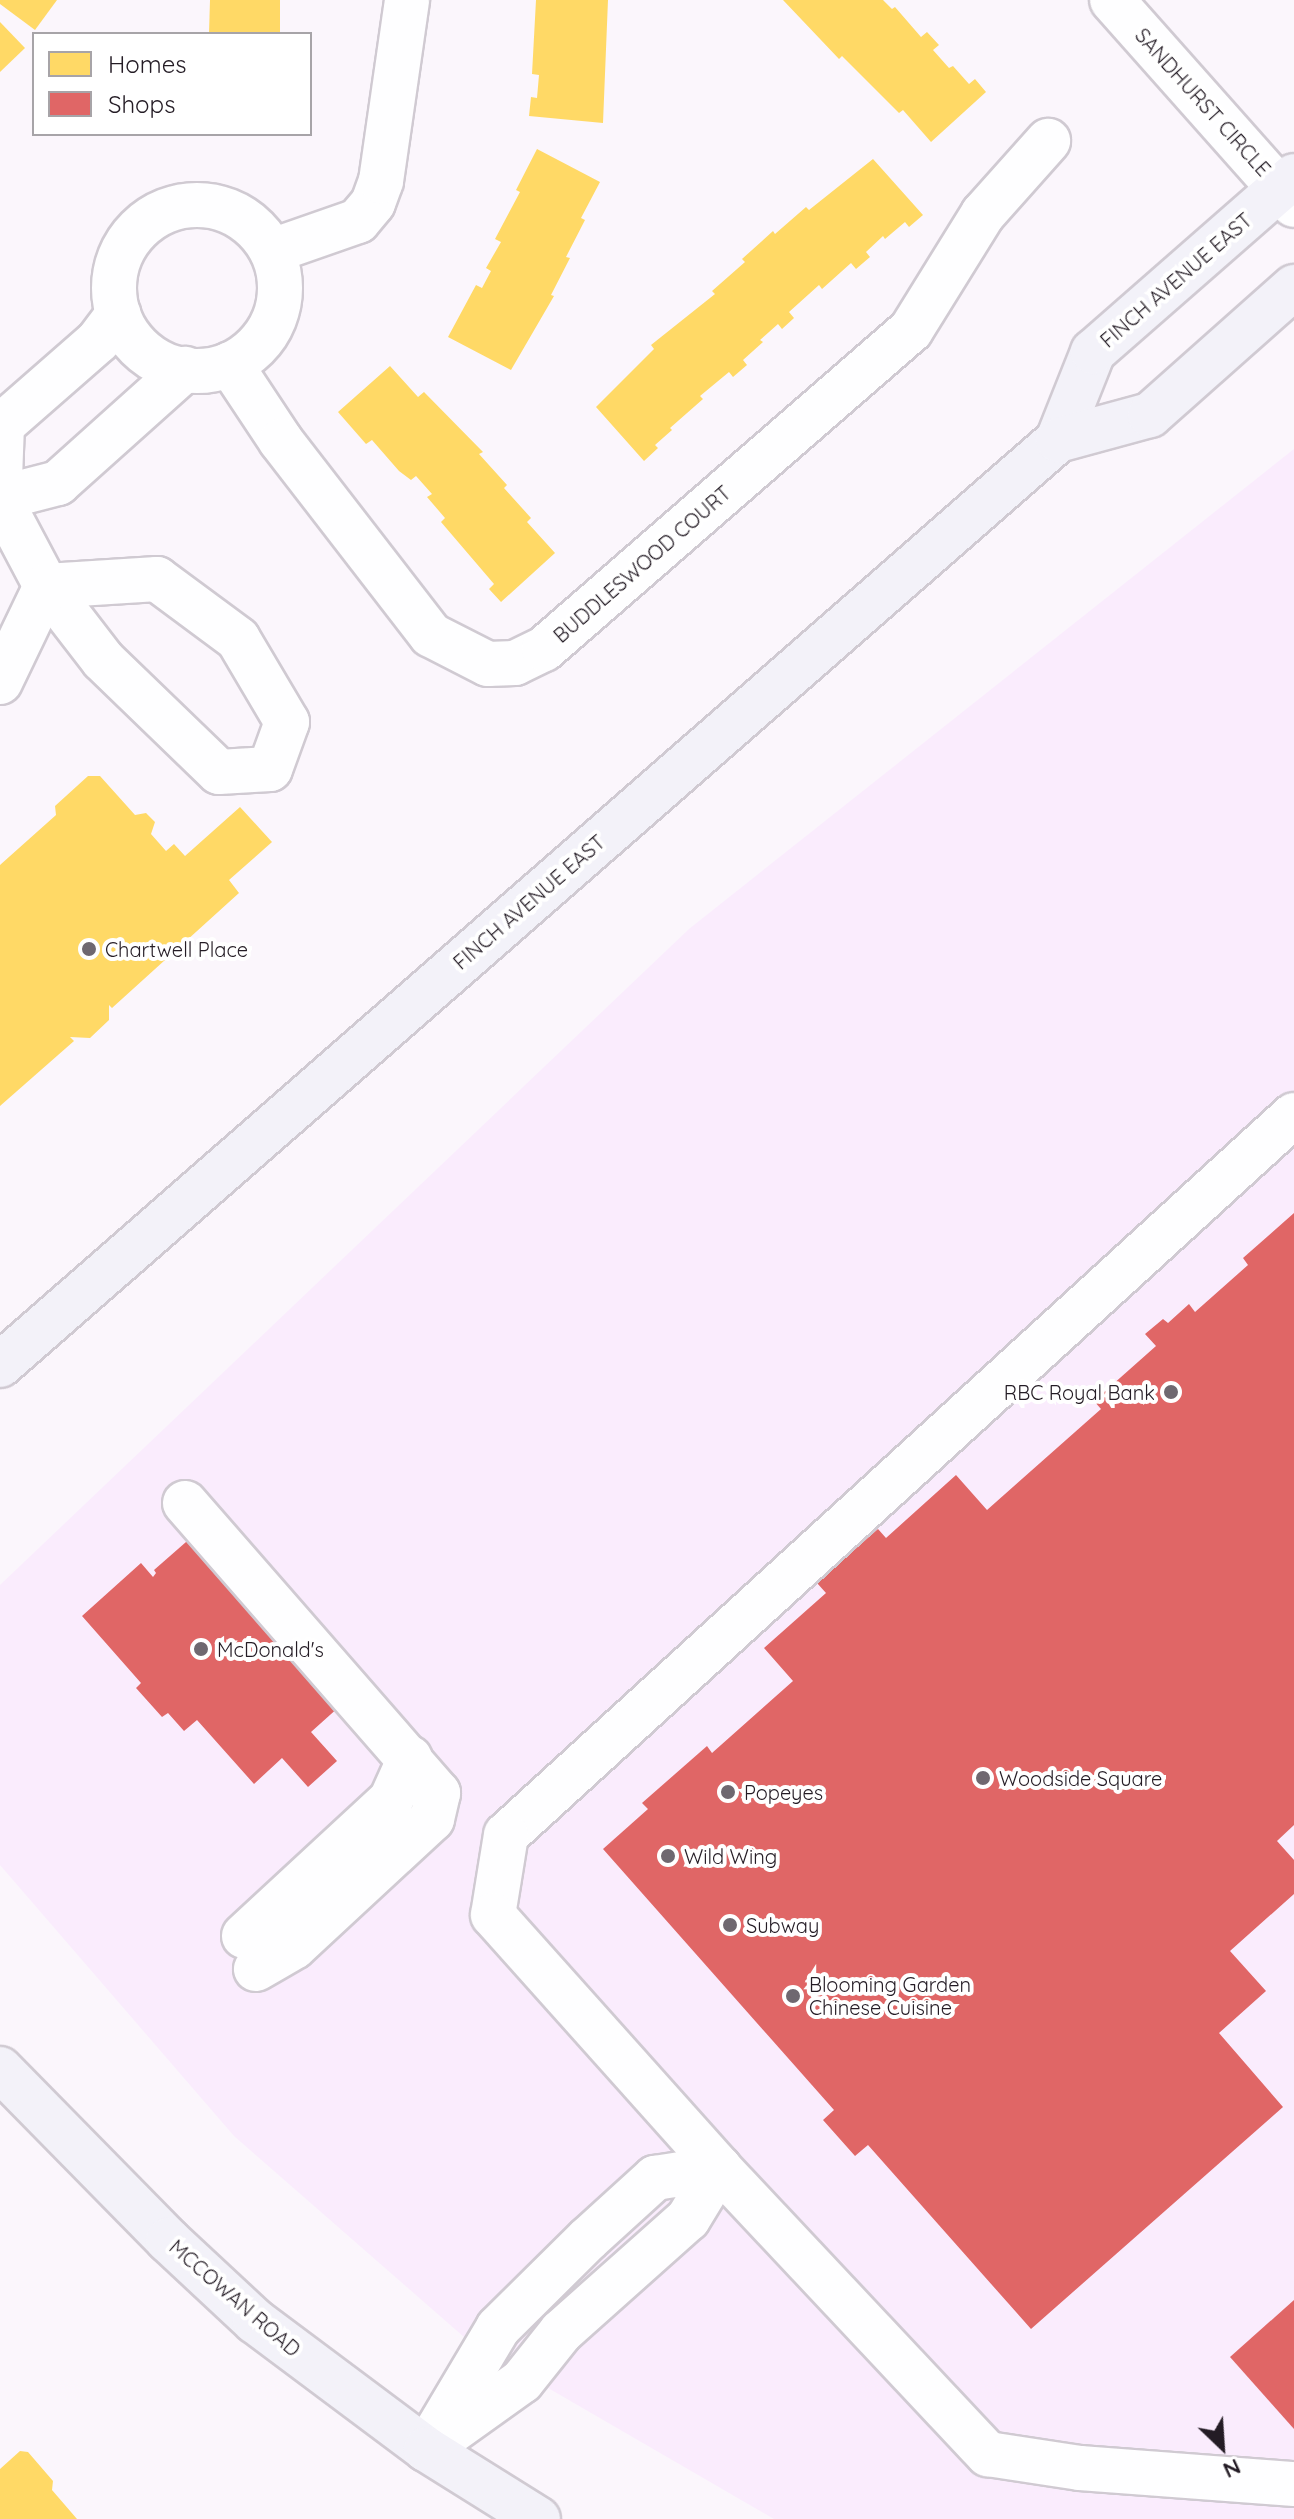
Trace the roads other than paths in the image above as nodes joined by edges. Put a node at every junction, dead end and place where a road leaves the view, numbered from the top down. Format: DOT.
graph roads {
  1 [pos="407,0"];
  2 [pos="1112,0"];
  3 [pos="1048,141"];
  4 [pos="1289,190"];
  5 [pos="272,251"];
  6 [pos="1294,287"];
  7 [pos="118,314"];
  8 [pos="230,364"];
  9 [pos="185,369"];
  10 [pos="1058,440"];
  11 [pos="0,479"];
  12 [pos="0,499"];
  13 [pos="46,586"];
  14 [pos="0,682"];
  15 [pos="1294,1115"];
  16 [pos="0,1365"];
  17 [pos="185,1503"];
  18 [pos="250,1952"];
  19 [pos="0,2069"];
  20 [pos="719,2168"];
  21 [pos="426,2449"];
  22 [pos="1294,2484"];
  23 [pos="538,2519"];
  1 -- 5 [label="street"];
  2 -- 4 [label="street, SANDHURST CIRCLE"];
  3 -- 8 [label="street, BUDDLESWOOD COURT"];
  4 -- 10 [label="main road, FINCH AVENUE EAST"];
  5 -- 7 [label="street"];
  5 -- 8 [label="street"];
  6 -- 10 [label="main road, FINCH AVENUE EAST"];
  7 -- 9 [label="street"];
  7 -- 11 [label="street"];
  8 -- 9 [label="street"];
  9 -- 12 [label="street"];
  10 -- 16 [label="main road, FINCH AVENUE EAST"];
  12 -- 13 [label="street"];
  13 -- 13 [label="street"];
  13 -- 14 [label="street"];
  15 -- 20 [label="street"];
  17 -- 18 [label="street"];
  19 -- 21 [label="main road, MCCOWAN ROAD"];
  20 -- 21 [label="street"];
  20 -- 22 [label="street"];
  21 -- 23 [label="main road, MCCOWAN ROAD"];
}
